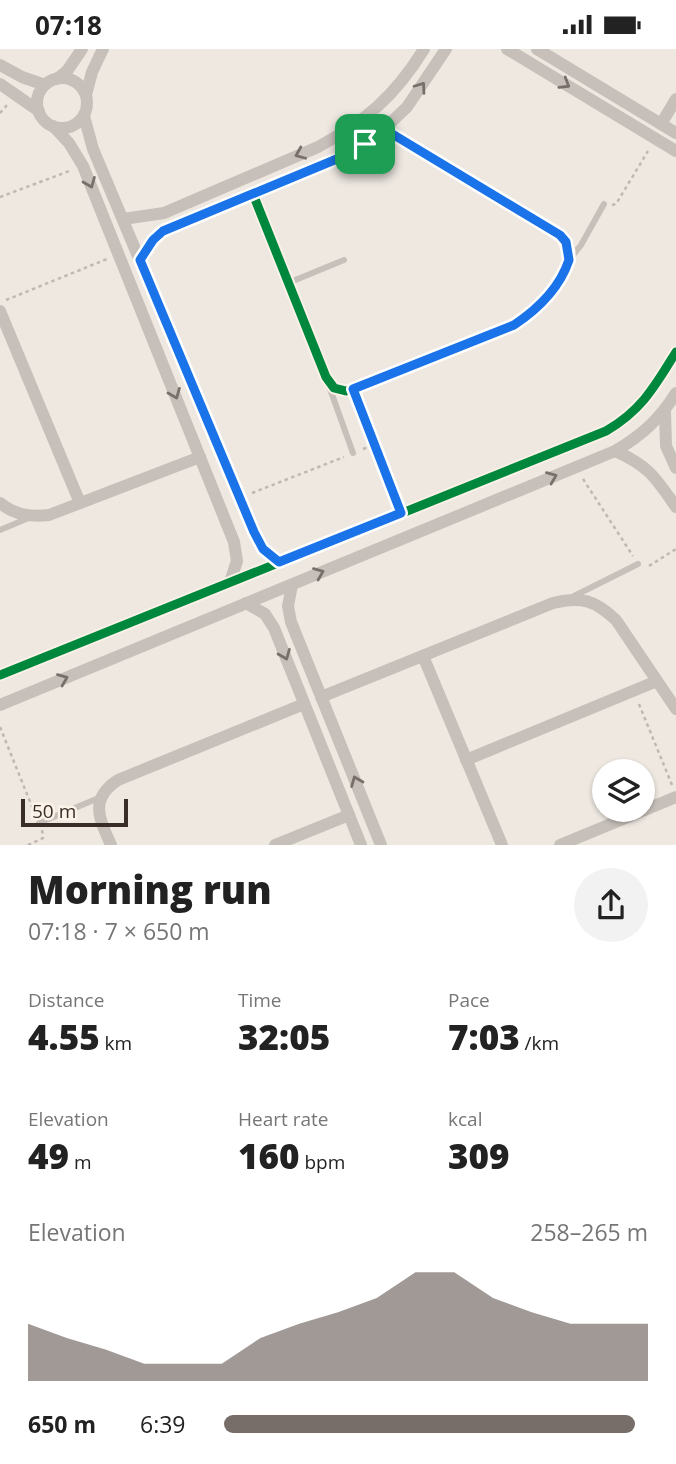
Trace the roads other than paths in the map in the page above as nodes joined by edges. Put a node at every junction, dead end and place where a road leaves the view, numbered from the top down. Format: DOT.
graph roads {
  1 [pos="82,49"];
  2 [pos="103,49"];
  3 [pos="424,49"];
  4 [pos="446,49"];
  5 [pos="507,49"];
  6 [pos="537,49"];
  7 [pos="0,65"];
  8 [pos="51,82"];
  9 [pos="0,84"];
  10 [pos="86,95"];
  11 [pos="676,99"];
  12 [pos="39,111"];
  13 [pos="84,116"];
  14 [pos="661,124"];
  15 [pos="53,126"];
  16 [pos="384,129"];
  17 [pos="676,133"];
  18 [pos="676,151"];
  19 [pos="254,194"];
  20 [pos="604,205"];
  21 [pos="123,219"];
  22 [pos="140,260"];
  23 [pos="344,260"];
  24 [pos="569,260"];
  25 [pos="288,283"];
  26 [pos="0,311"];
  27 [pos="676,352"];
  28 [pos="329,384"];
  29 [pos="676,393"];
  30 [pos="665,412"];
  31 [pos="615,451"];
  32 [pos="353,453"];
  33 [pos="200,457"];
  34 [pos="676,468"];
  35 [pos="499,474"];
  36 [pos="508,496"];
  37 [pos="0,503"];
  38 [pos="80,503"];
  39 [pos="676,507"];
  40 [pos="33,517"];
  41 [pos="0,530"];
  42 [pos="279,562"];
  43 [pos="638,564"];
  44 [pos="230,582"];
  45 [pos="292,585"];
  46 [pos="570,599"];
  47 [pos="246,603"];
  48 [pos="291,622"];
  49 [pos="274,628"];
  50 [pos="423,656"];
  51 [pos="0,675"];
  52 [pos="657,681"];
  53 [pos="321,697"];
  54 [pos="304,704"];
  55 [pos="0,705"];
  56 [pos="676,709"];
  57 [pos="466,760"];
  58 [pos="676,796"];
  59 [pos="101,797"];
  60 [pos="349,815"];
  61 [pos="39,823"];
  62 [pos="111,845"];
  63 [pos="275,845"];
  64 [pos="361,845"];
  65 [pos="382,845"];
  66 [pos="502,845"];
  67 [pos="560,845"];
  1 -- 8 [label="street"];
  2 -- 10 [label="street"];
  3 -- 21 [label="street, one-way"];
  16 -- 4 [label="street, one-way"];
  5 -- 18 [label="street, one-way"];
  6 -- 14 [label="street"];
  7 -- 8 [label="street"];
  8 -- 10 [label="street"];
  8 -- 12 [label="street"];
  9 -- 12 [label="street"];
  10 -- 13 [label="street"];
  11 -- 14 [label="street"];
  12 -- 15 [label="street"];
  13 -- 15 [label="street"];
  13 -- 21 [label="street"];
  14 -- 17 [label="street"];
  15 -- 33 [label="street, one-way"];
  16 -- 19 [label="street"];
  16 -- 24 [label="street"];
  19 -- 22 [label="street"];
  19 -- 25 [label="street"];
  20 -- 24 [label="lane"];
  21 -- 22 [label="street"];
  22 -- 42 [label="street"];
  23 -- 25 [label="lane"];
  24 -- 28 [label="street"];
  25 -- 28 [label="street"];
  26 -- 38 [label="street"];
  27 -- 35 [label="street"];
  28 -- 32 [label="lane"];
  29 -- 30 [label="street"];
  30 -- 31 [label="street"];
  30 -- 34 [label="street"];
  36 -- 31 [label="street, one-way"];
  31 -- 39 [label="street"];
  33 -- 38 [label="street"];
  33 -- 44 [label="street"];
  35 -- 36 [label="street"];
  35 -- 42 [label="street"];
  45 -- 36 [label="street, one-way"];
  37 -- 40 [label="street"];
  38 -- 40 [label="street"];
  40 -- 41 [label="lane"];
  42 -- 44 [label="street"];
  43 -- 46 [label="lane"];
  44 -- 51 [label="street"];
  45 -- 47 [label="street"];
  45 -- 48 [label="street"];
  46 -- 50 [label="street"];
  46 -- 52 [label="street"];
  47 -- 49 [label="street"];
  55 -- 47 [label="street, one-way"];
  48 -- 49 [label="street"];
  48 -- 53 [label="street"];
  49 -- 54 [label="street, one-way"];
  50 -- 53 [label="street"];
  50 -- 57 [label="street"];
  52 -- 56 [label="street"];
  52 -- 57 [label="street"];
  65 -- 53 [label="street, one-way"];
  54 -- 59 [label="street"];
  54 -- 60 [label="street"];
  57 -- 66 [label="street"];
  58 -- 67 [label="street"];
  59 -- 61 [label="lane"];
  59 -- 62 [label="street"];
  60 -- 63 [label="street"];
  60 -- 64 [label="street"];
}
